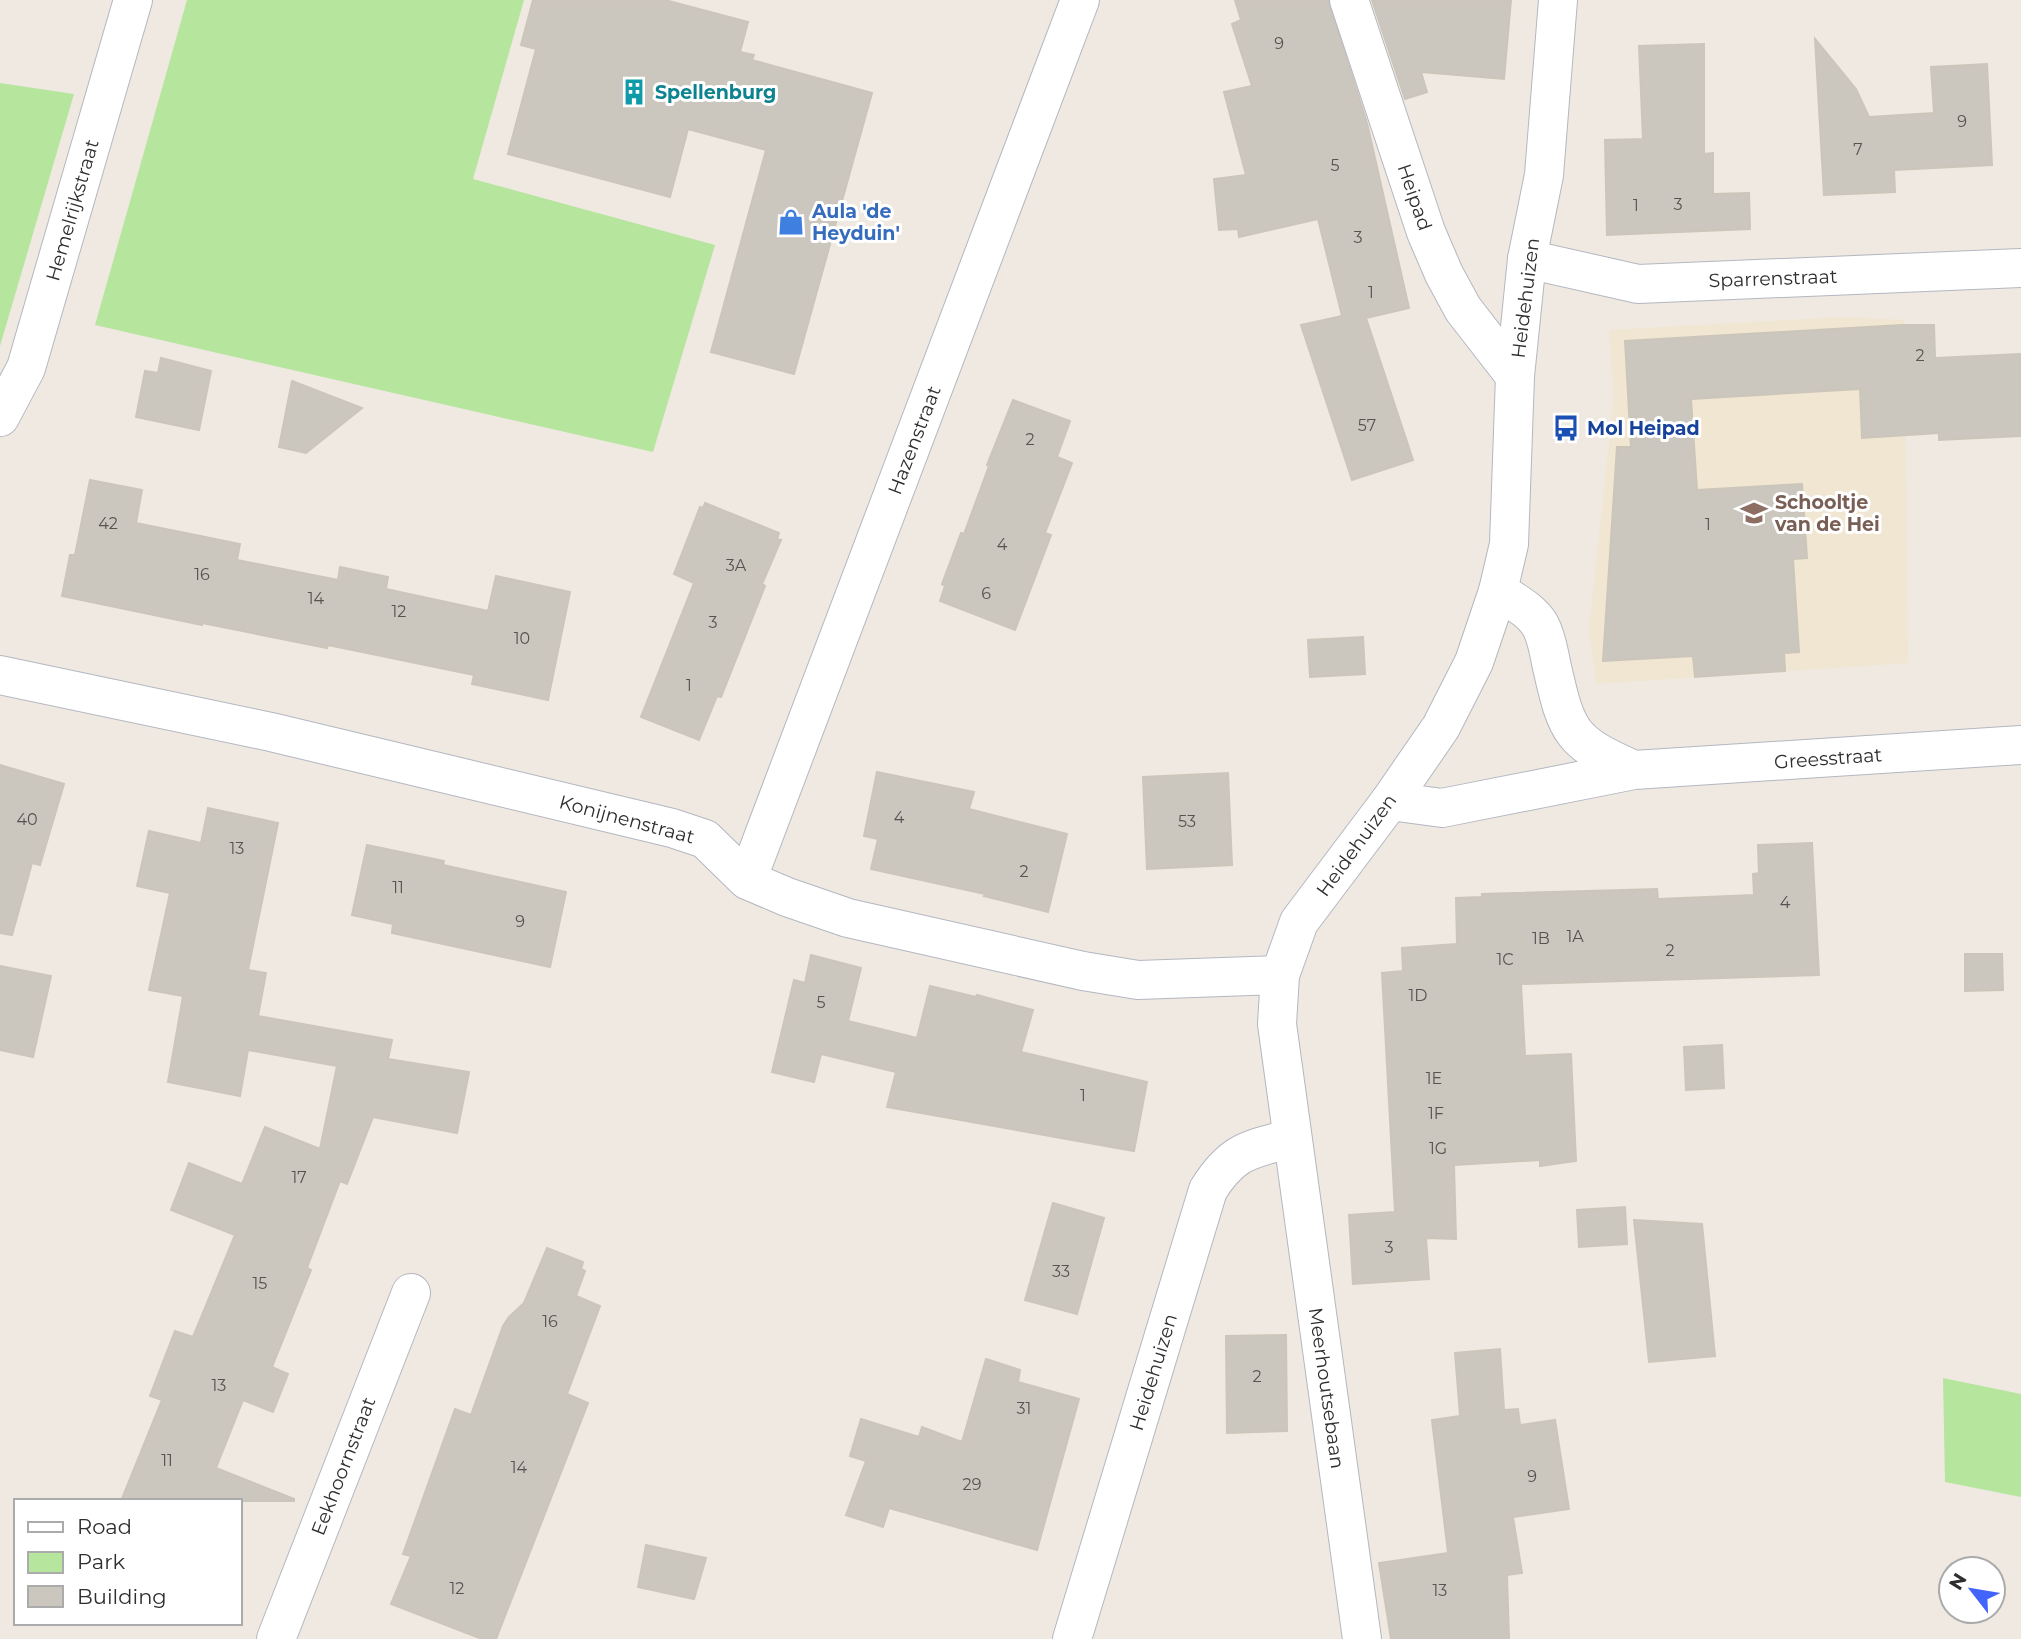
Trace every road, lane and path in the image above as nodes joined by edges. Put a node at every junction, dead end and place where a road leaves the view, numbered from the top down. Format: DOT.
graph roads {
  1 [pos="133,0"];
  2 [pos="1080,0"];
  3 [pos="1349,0"];
  4 [pos="1558,0"];
  5 [pos="1527,258"];
  6 [pos="2021,268"];
  7 [pos="1515,376"];
  8 [pos="0,416"];
  9 [pos="1498,591"];
  10 [pos="0,675"];
  11 [pos="2021,745"];
  12 [pos="1634,770"];
  13 [pos="1390,801"];
  14 [pos="747,880"];
  15 [pos="1280,975"];
  16 [pos="1292,1138"];
  17 [pos="411,1293"];
  18 [pos="276,1639"];
  19 [pos="1072,1639"];
  20 [pos="1362,1639"];
  1 -- 8 [label="street, Hemelrijkstraat"];
  2 -- 14 [label="street, Hazenstraat"];
  3 -- 7 [label="street, Heipad"];
  4 -- 5 [label="street, Heidehuizen"];
  5 -- 6 [label="street, Sparrenstraat"];
  5 -- 7 [label="street, Heidehuizen"];
  7 -- 9 [label="street, Heidehuizen"];
  9 -- 12 [label="street, Greesstraat"];
  9 -- 13 [label="street, Heidehuizen"];
  10 -- 14 [label="street, Konijnenstraat"];
  11 -- 12 [label="street, Greesstraat"];
  12 -- 13 [label="street, Greesstraat"];
  13 -- 15 [label="street, Heidehuizen"];
  14 -- 15 [label="street, Konijnenstraat"];
  15 -- 16 [label="street, Heidehuizen"];
  16 -- 19 [label="street, Heidehuizen"];
  16 -- 20 [label="street, Meerhoutsebaan"];
  17 -- 18 [label="street, Eekhoornstraat"];
}
